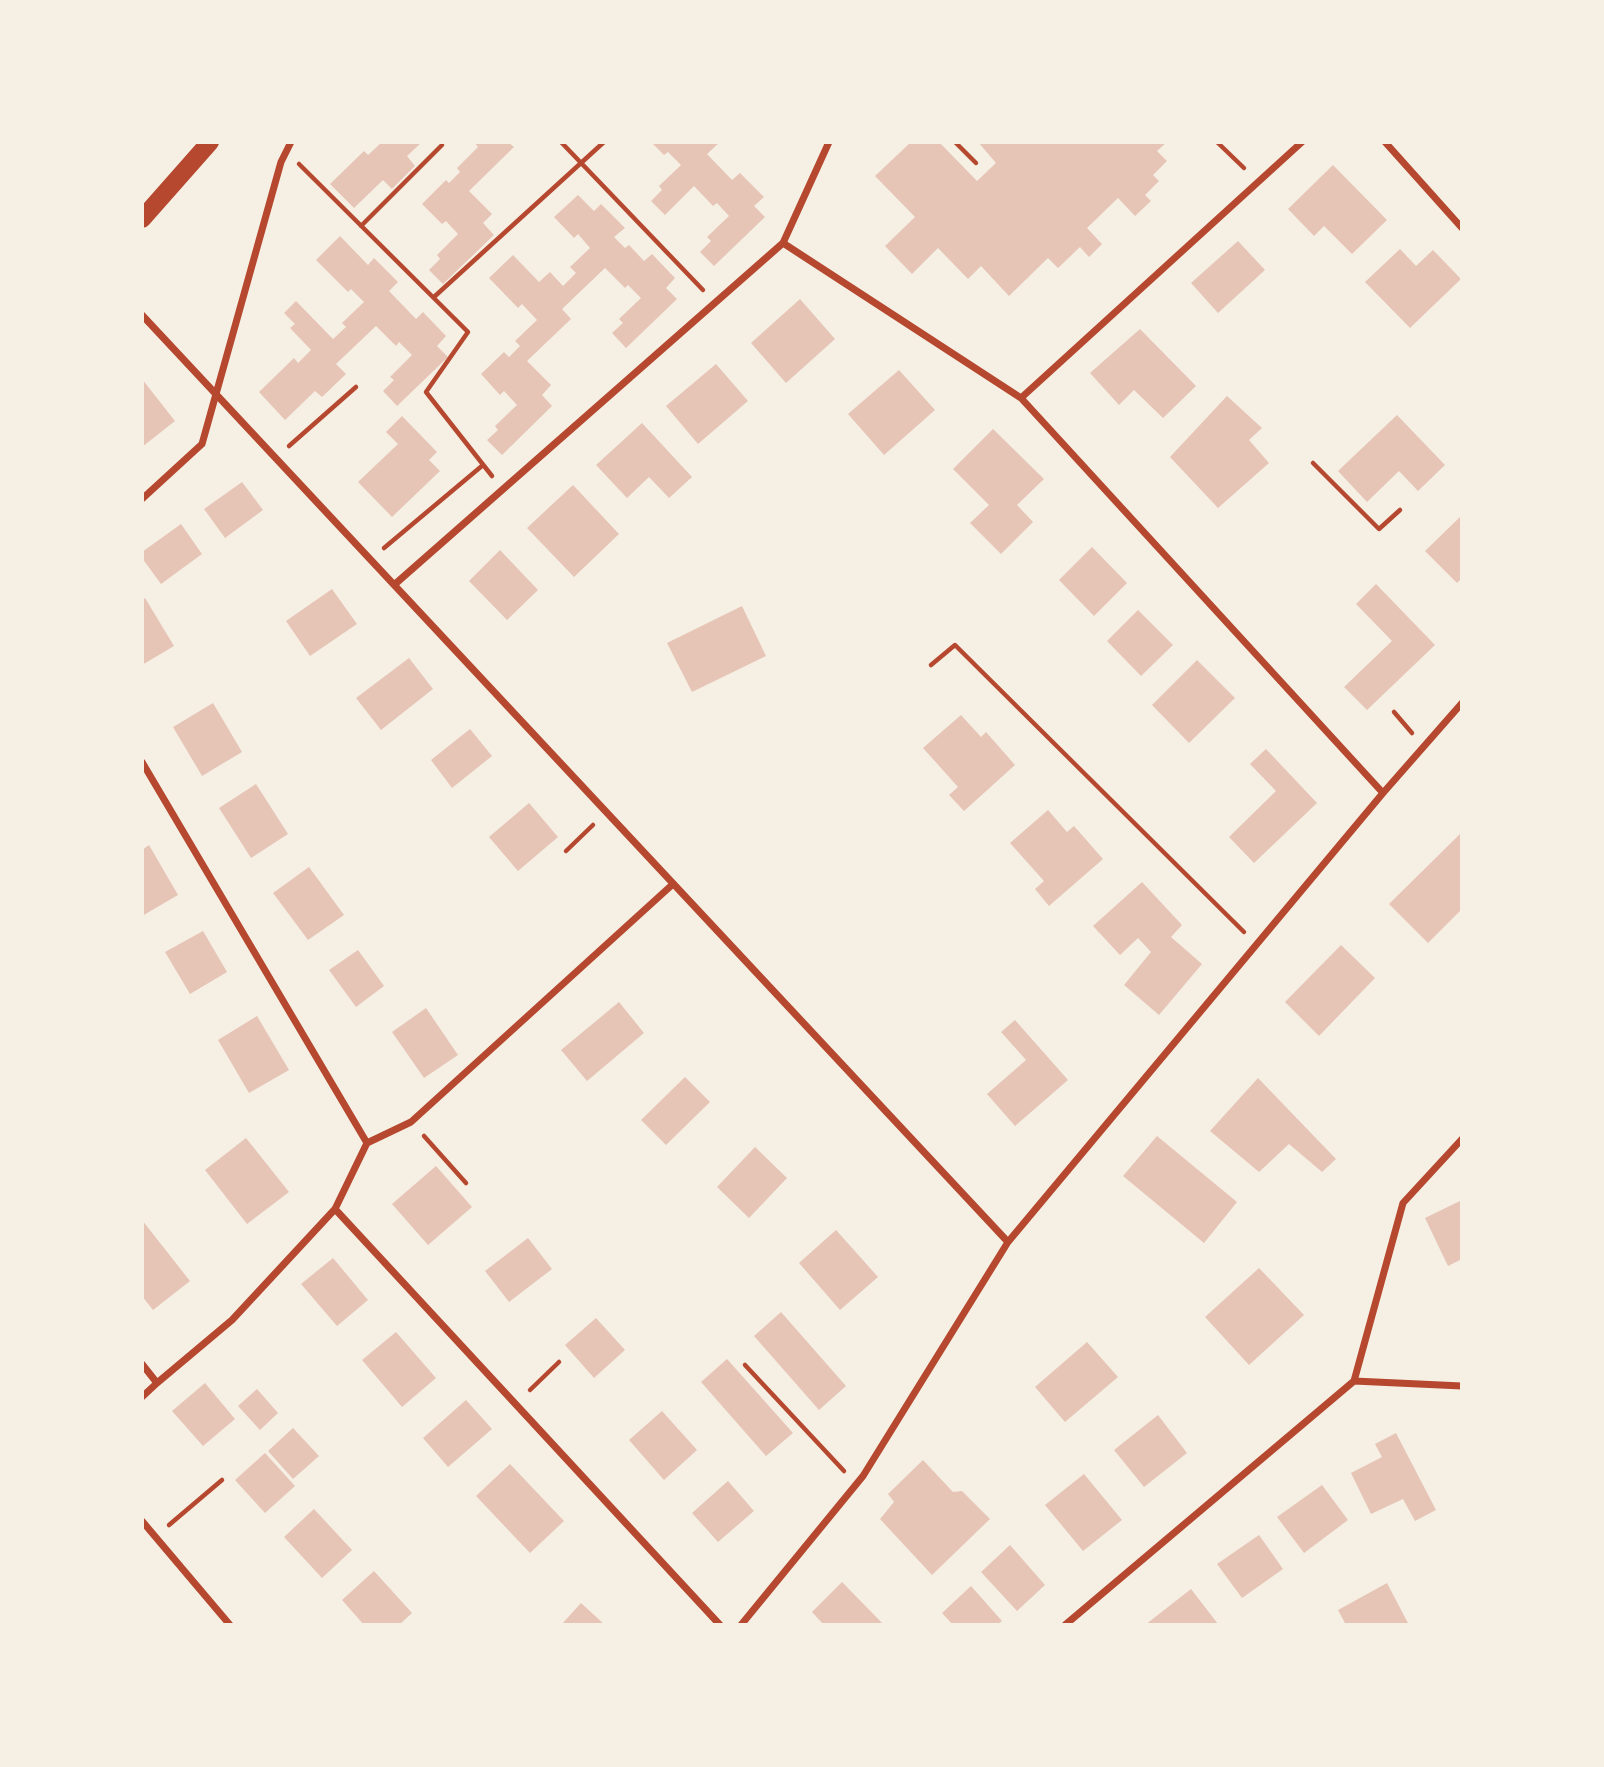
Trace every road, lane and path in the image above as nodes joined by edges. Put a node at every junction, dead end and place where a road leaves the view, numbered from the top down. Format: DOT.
graph roads {
  1 [pos="210,142"];
  2 [pos="291,142"];
  3 [pos="561,142"];
  4 [pos="604,142"];
  5 [pos="829,142"];
  6 [pos="955,142"];
  7 [pos="1217,142"];
  8 [pos="1302,142"];
  9 [pos="1385,142"];
  10 [pos="442,145"];
  11 [pos="286,151"];
  12 [pos="976,163"];
  13 [pos="582,164"];
  14 [pos="1257,180"];
  15 [pos="142,219"];
  16 [pos="361,226"];
  17 [pos="1462,229"];
  18 [pos="783,243"];
  19 [pos="434,297"];
  20 [pos="716,303"];
  21 [pos="142,315"];
  22 [pos="356,387"];
  23 [pos="215,393"];
  24 [pos="1021,398"];
  25 [pos="275,458"];
  26 [pos="1313,463"];
  27 [pos="484,465"];
  28 [pos="503,490"];
  29 [pos="142,499"];
  30 [pos="1400,510"];
  31 [pos="369,559"];
  32 [pos="394,585"];
  33 [pos="931,665"];
  34 [pos="1462,703"];
  35 [pos="142,762"];
  36 [pos="1383,793"];
  37 [pos="606,813"];
  38 [pos="566,851"];
  39 [pos="673,884"];
  40 [pos="1256,945"];
  41 [pos="411,1122"];
  42 [pos="1462,1139"];
  43 [pos="367,1143"];
  44 [pos="466,1183"];
  45 [pos="335,1209"];
  46 [pos="1008,1241"];
  47 [pos="559,1362"];
  48 [pos="142,1364"];
  49 [pos="746,1365"];
  50 [pos="1354,1381"];
  51 [pos="157,1383"];
  52 [pos="1462,1386"];
  53 [pos="142,1397"];
  54 [pos="516,1404"];
  55 [pos="222,1480"];
  56 [pos="856,1485"];
  57 [pos="142,1521"];
  58 [pos="155,1537"];
  59 [pos="230,1625"];
  60 [pos="720,1625"];
  61 [pos="741,1625"];
  62 [pos="1065,1625"];
  1 -- 15 [label="main road"];
  2 -- 11 [label="street"];
  3 -- 13 [label="path"];
  4 -- 13 [label="path"];
  5 -- 18 [label="street"];
  6 -- 12 [label="path"];
  7 -- 14 [label="path"];
  8 -- 14 [label="street"];
  9 -- 17 [label="street"];
  10 -- 16 [label="path"];
  11 -- 16 [label="path"];
  11 -- 23 [label="street"];
  13 -- 19 [label="path"];
  13 -- 20 [label="path"];
  14 -- 24 [label="street"];
  16 -- 19 [label="path"];
  18 -- 20 [label="street"];
  18 -- 24 [label="street"];
  19 -- 27 [label="path"];
  20 -- 28 [label="street"];
  21 -- 23 [label="street"];
  22 -- 25 [label="path"];
  23 -- 25 [label="street"];
  23 -- 29 [label="street"];
  24 -- 36 [label="street"];
  25 -- 31 [label="street"];
  26 -- 30 [label="path"];
  27 -- 28 [label="path"];
  27 -- 31 [label="path"];
  28 -- 32 [label="street"];
  31 -- 32 [label="street"];
  32 -- 37 [label="street"];
  33 -- 40 [label="path"];
  34 -- 36 [label="street"];
  35 -- 43 [label="street"];
  36 -- 40 [label="street"];
  37 -- 38 [label="path"];
  37 -- 39 [label="street"];
  39 -- 41 [label="street"];
  39 -- 46 [label="street"];
  40 -- 46 [label="street"];
  41 -- 43 [label="street"];
  41 -- 44 [label="path"];
  42 -- 50 [label="street"];
  43 -- 45 [label="street"];
  45 -- 51 [label="street"];
  45 -- 54 [label="street"];
  46 -- 56 [label="street"];
  47 -- 54 [label="path"];
  48 -- 51 [label="street"];
  49 -- 56 [label="path"];
  50 -- 52 [label="street"];
  50 -- 62 [label="street"];
  51 -- 53 [label="street"];
  54 -- 60 [label="street"];
  55 -- 58 [label="path"];
  56 -- 61 [label="street"];
  57 -- 58 [label="street"];
  58 -- 59 [label="street"];
}
